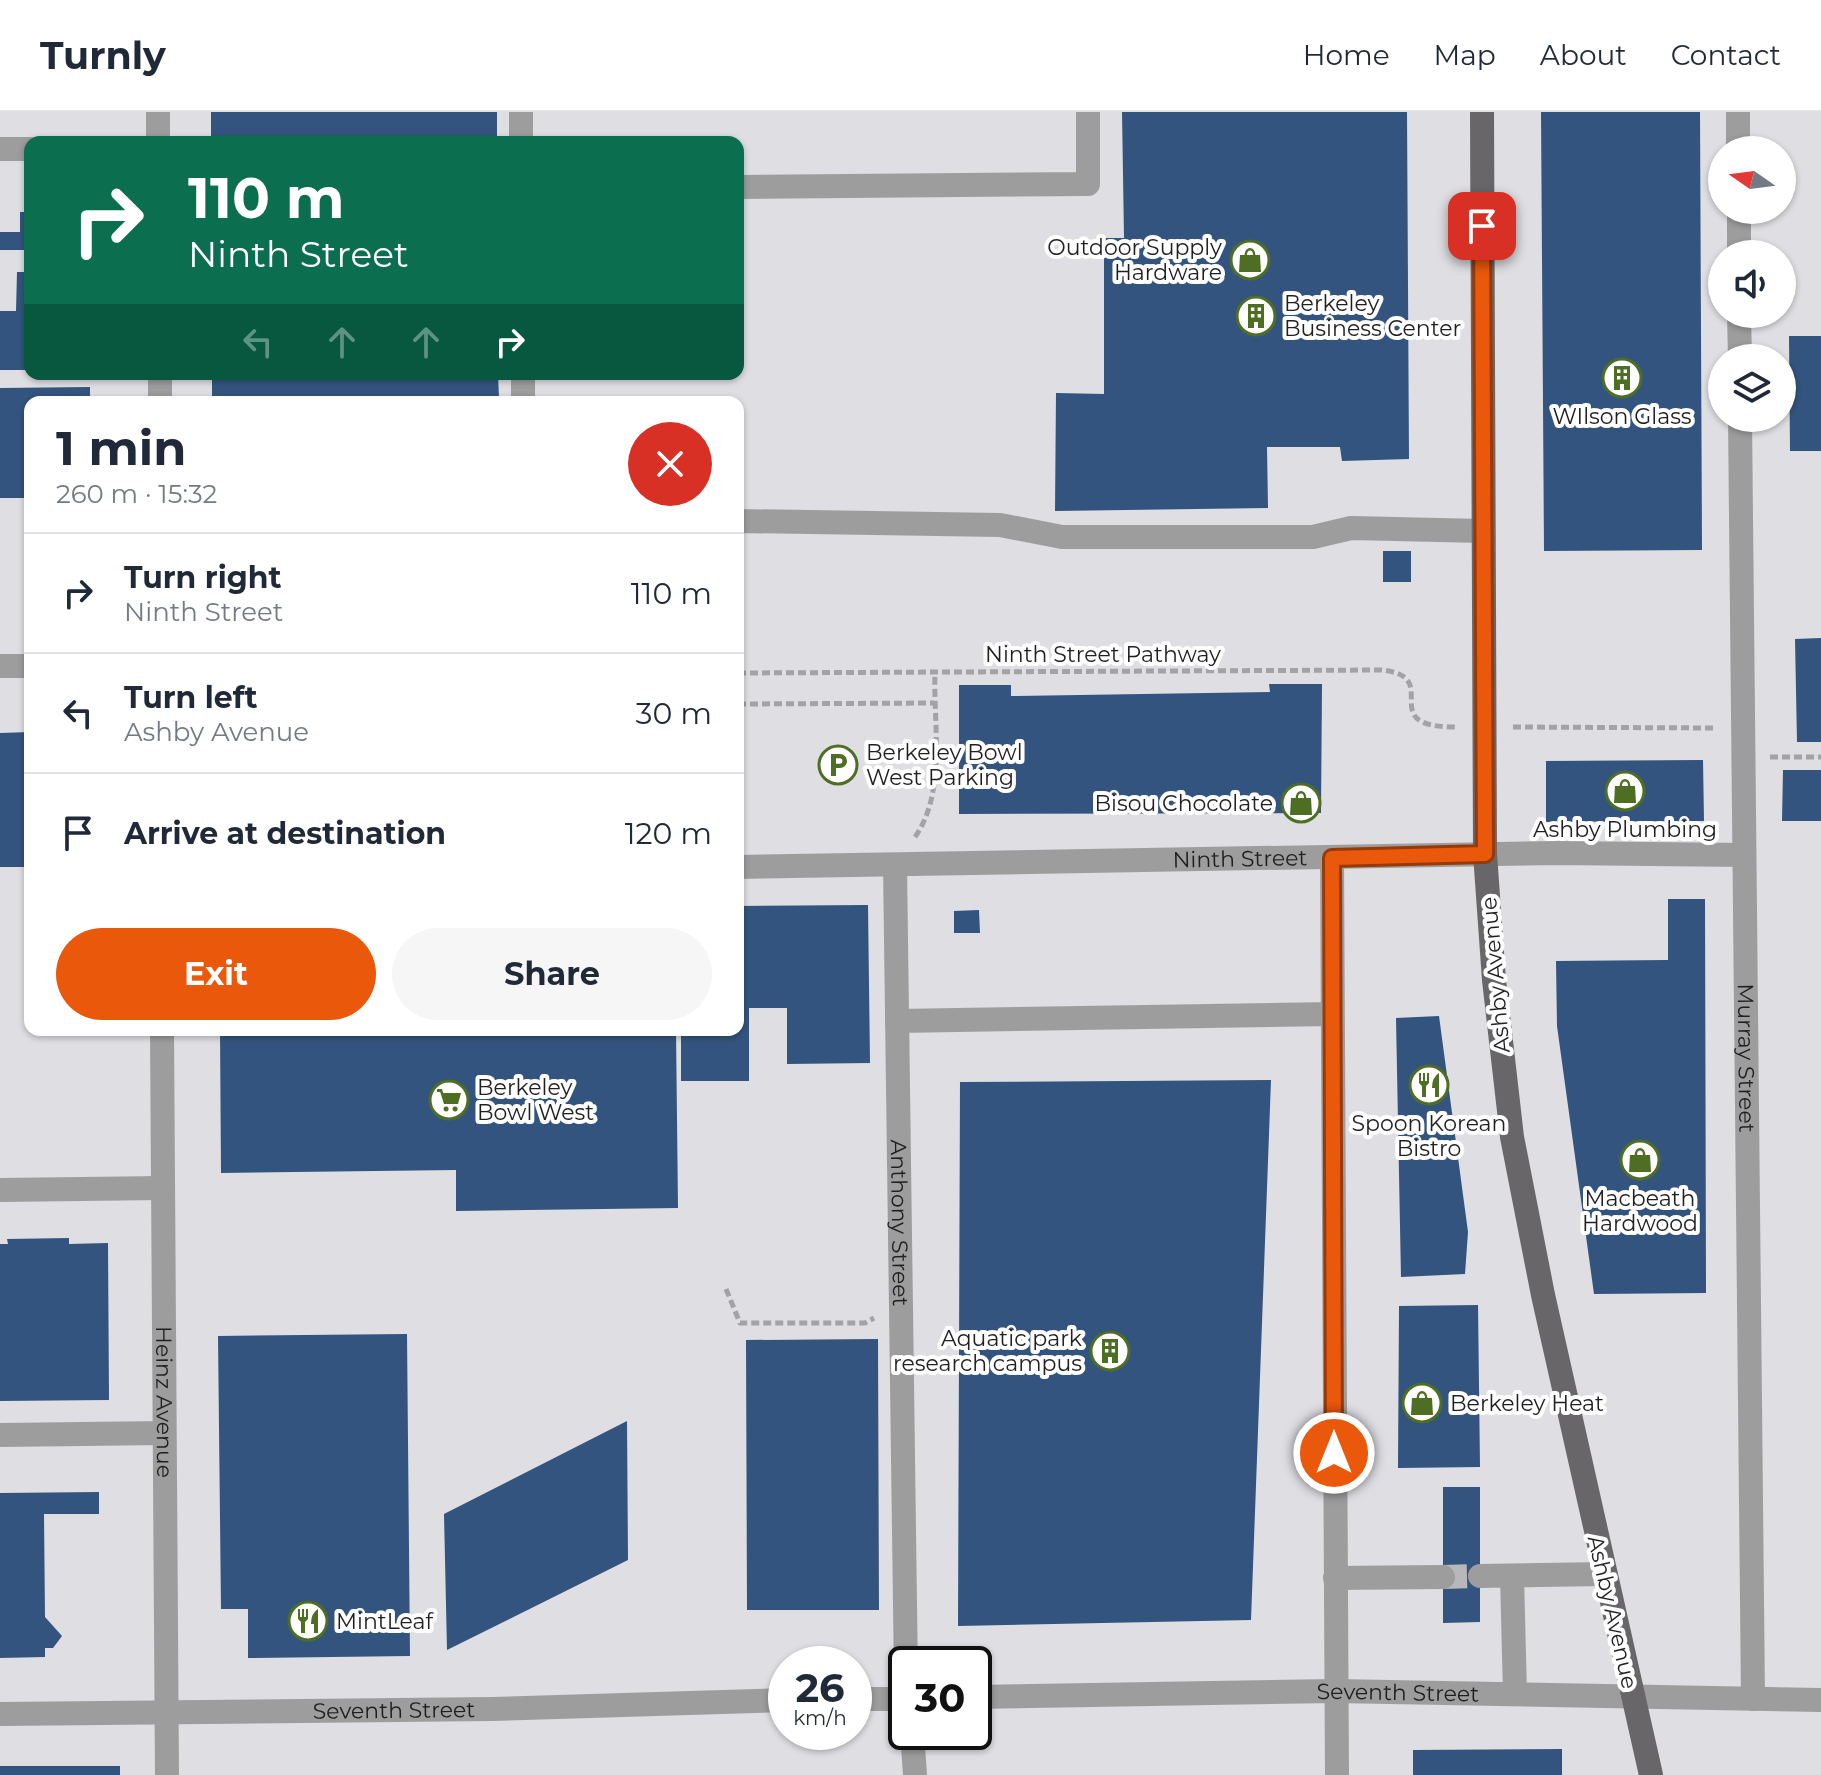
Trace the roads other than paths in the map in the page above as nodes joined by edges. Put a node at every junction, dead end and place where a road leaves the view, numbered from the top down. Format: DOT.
graph roads {
  1 [pos="158,112"];
  2 [pos="521,112"];
  3 [pos="1088,112"];
  4 [pos="1482,112"];
  5 [pos="1738,112"];
  6 [pos="158,136"];
  7 [pos="521,136"];
  8 [pos="1738,136"];
  9 [pos="0,149"];
  10 [pos="24,149"];
  11 [pos="744,187"];
  12 [pos="1740,432"];
  13 [pos="744,521"];
  14 [pos="1482,531"];
  15 [pos="0,666"];
  16 [pos="24,666"];
  17 [pos="1485,854"];
  18 [pos="1744,855"];
  19 [pos="1332,858"];
  20 [pos="895,865"];
  21 [pos="744,867"];
  22 [pos="1332,1014"];
  23 [pos="897,1021"];
  24 [pos="162,1036"];
  25 [pos="163,1188"];
  26 [pos="0,1190"];
  27 [pos="164,1433"];
  28 [pos="0,1435"];
  29 [pos="1605,1574"];
  30 [pos="1480,1576"];
  31 [pos="1512,1576"];
  32 [pos="1443,1577"];
  33 [pos="1335,1578"];
  34 [pos="905,1646"];
  35 [pos="1335,1691"];
  36 [pos="1515,1694"];
  37 [pos="992,1697"];
  38 [pos="1632,1697"];
  39 [pos="1753,1699"];
  40 [pos="1821,1700"];
  41 [pos="768,1701"];
  42 [pos="166,1713"];
  43 [pos="0,1714"];
  44 [pos="913,1750"];
  45 [pos="167,1775"];
  46 [pos="915,1775"];
  47 [pos="1337,1775"];
  48 [pos="1651,1775"];
  1 -- 6 [label="street"];
  2 -- 7 [label="street"];
  3 -- 11 [label="street"];
  4 -- 14 [label="main road, Ashby Avenue"];
  5 -- 8 [label="street"];
  9 -- 10 [label="street"];
  12 -- 18 [label="street, Murray Street"];
  13 -- 14 [label="street"];
  14 -- 17 [label="main road, Ashby Avenue"];
  15 -- 16 [label="street"];
  17 -- 18 [label="street, Ninth Street"];
  17 -- 19 [label="street, Ninth Street"];
  17 -- 29 [label="main road, Ashby Avenue"];
  18 -- 39 [label="street, Murray Street"];
  19 -- 20 [label="street, Ninth Street"];
  19 -- 22 [label="street"];
  20 -- 21 [label="street, Ninth Street"];
  20 -- 23 [label="street, Anthony Street"];
  22 -- 23 [label="street"];
  22 -- 33 [label="street"];
  23 -- 34 [label="street, Anthony Street"];
  24 -- 25 [label="street, Heinz Avenue"];
  25 -- 26 [label="street"];
  25 -- 27 [label="street, Heinz Avenue"];
  27 -- 28 [label="street"];
  27 -- 42 [label="street, Heinz Avenue"];
  29 -- 31 [label="street"];
  29 -- 38 [label="main road, Ashby Avenue"];
  30 -- 31 [label="street"];
  31 -- 36 [label="street"];
  32 -- 33 [label="street"];
  33 -- 35 [label="street"];
  35 -- 36 [label="street, Seventh Street"];
  35 -- 37 [label="street, Seventh Street"];
  35 -- 47 [label="street"];
  36 -- 38 [label="street, Seventh Street"];
  38 -- 39 [label="street, Seventh Street"];
  38 -- 48 [label="main road, Ashby Avenue"];
  39 -- 40 [label="street, Seventh Street"];
  41 -- 42 [label="street, Seventh Street"];
  42 -- 43 [label="street, Seventh Street"];
  42 -- 45 [label="street, Heinz Avenue"];
  44 -- 46 [label="street"];
}
